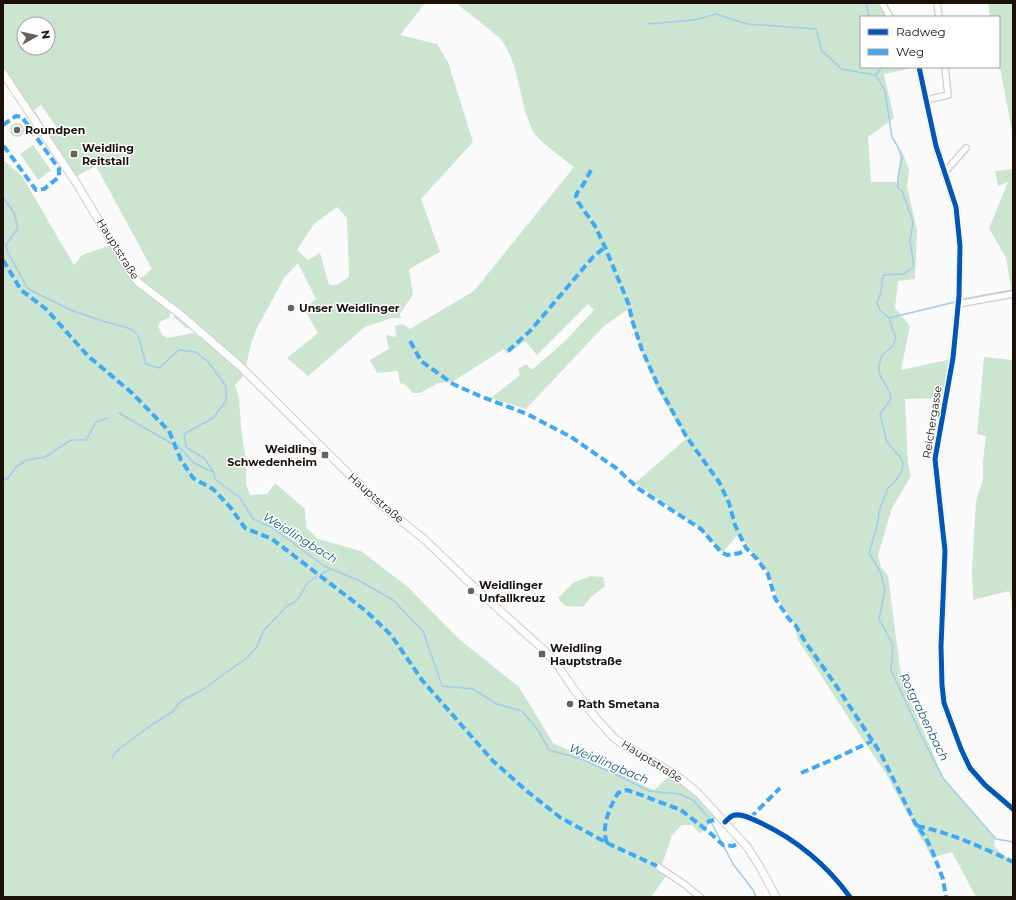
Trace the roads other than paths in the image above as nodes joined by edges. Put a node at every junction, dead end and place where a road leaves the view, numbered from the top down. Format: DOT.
graph roads {
  1 [pos="882,3"];
  2 [pos="937,3"];
  3 [pos="889,16"];
  4 [pos="939,16"];
  5 [pos="919,68"];
  6 [pos="945,68"];
  7 [pos="3,73"];
  8 [pos="926,100"];
  9 [pos="966,148"];
  10 [pos="944,173"];
  11 [pos="1013,294"];
  12 [pos="958,304"];
  13 [pos="1013,809"];
  14 [pos="725,822"];
  15 [pos="657,866"];
  16 [pos="700,897"];
  17 [pos="776,897"];
  18 [pos="850,897"];
  1 -- 3 [label="street"];
  2 -- 4 [label="street"];
  5 -- 8 [label="street, Reichergasse"];
  6 -- 8 [label="street"];
  7 -- 14 [label="main road, Hauptstraße"];
  8 -- 10 [label="street, Reichergasse"];
  9 -- 10 [label="street"];
  10 -- 12 [label="street, Reichergasse"];
  11 -- 12 [label="street"];
  12 -- 13 [label="street, Reichergasse"];
  14 -- 17 [label="main road, Hauptstraße"];
  14 -- 18 [label="street"];
  15 -- 16 [label="street"];
}
